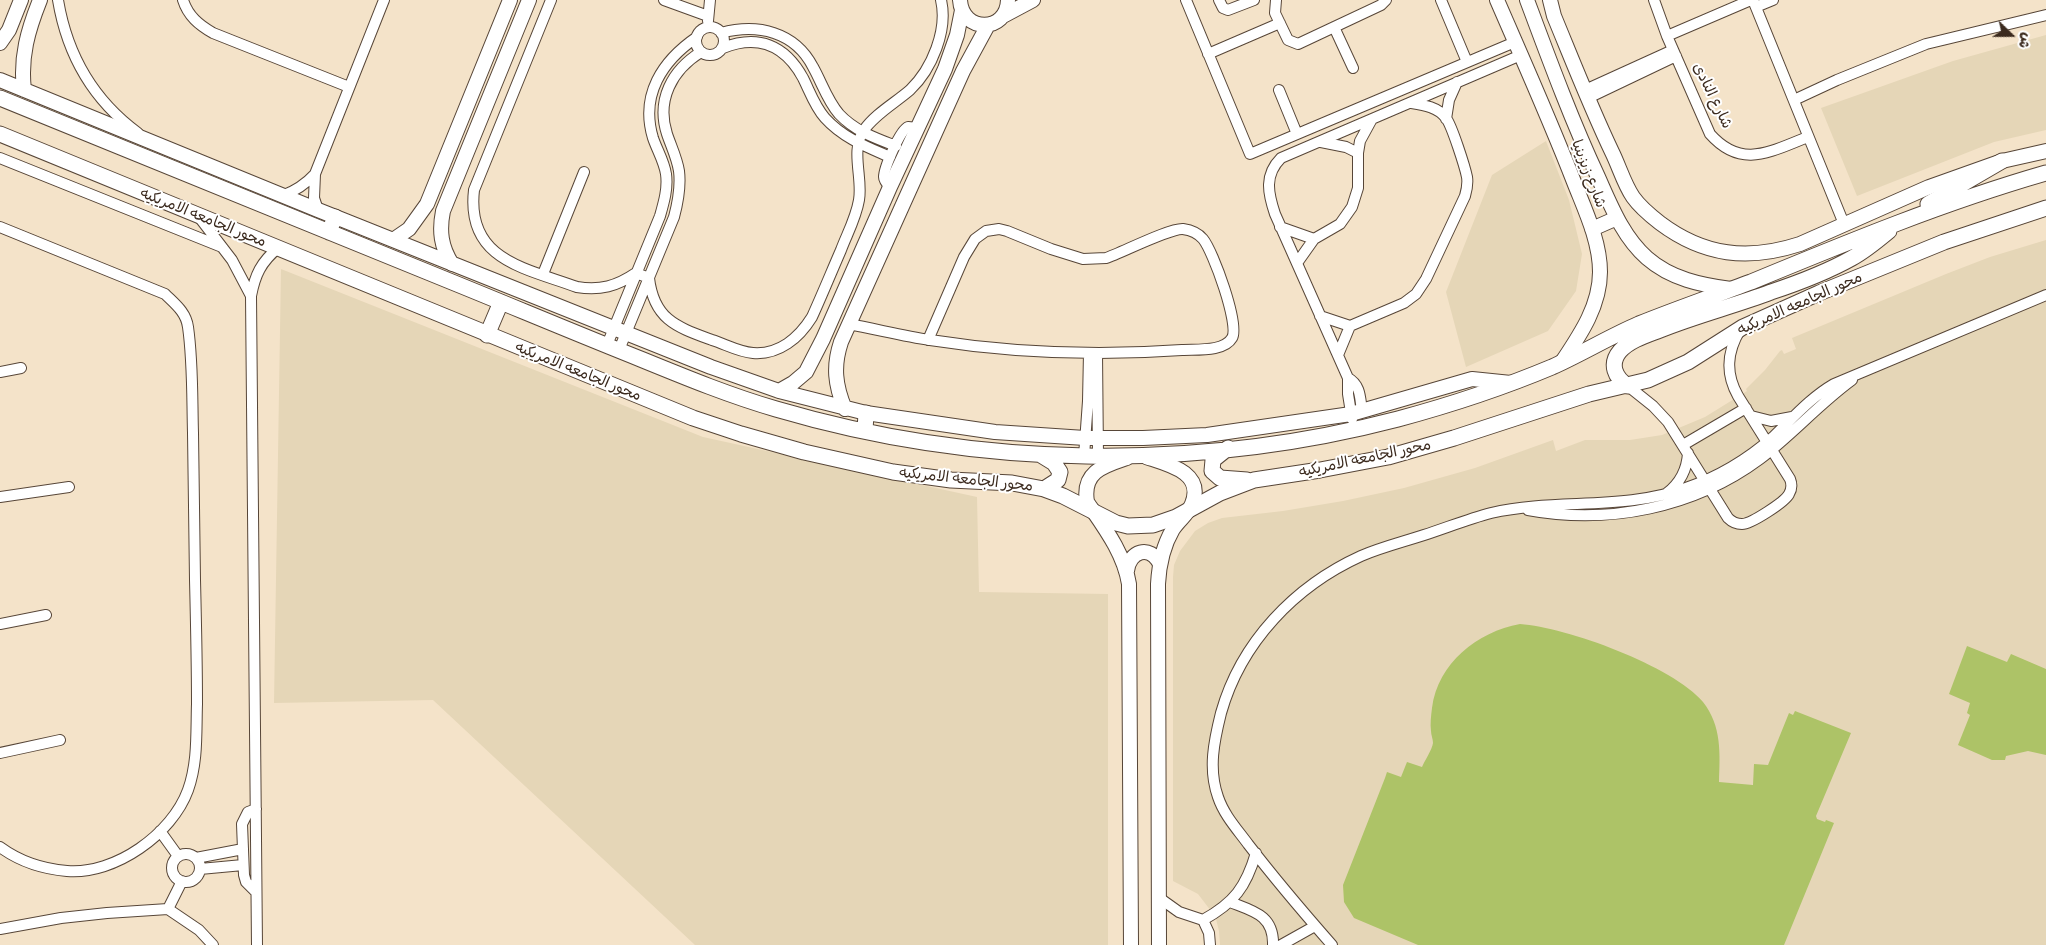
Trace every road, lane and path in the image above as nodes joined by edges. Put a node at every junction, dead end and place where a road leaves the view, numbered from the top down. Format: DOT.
graph roads {
  1 [pos="21,0"];
  2 [pos="40,0"];
  3 [pos="58,0"];
  4 [pos="184,0"];
  5 [pos="384,0"];
  6 [pos="510,0"];
  7 [pos="529,0"];
  8 [pos="551,0"];
  9 [pos="664,0"];
  10 [pos="710,0"];
  11 [pos="941,0"];
  12 [pos="1008,0"];
  13 [pos="1033,0"];
  14 [pos="1186,0"];
  15 [pos="1220,0"];
  16 [pos="1254,0"];
  17 [pos="1276,0"];
  18 [pos="1386,0"];
  19 [pos="1441,0"];
  20 [pos="1497,0"];
  21 [pos="1527,0"];
  22 [pos="1531,0"];
  23 [pos="1550,0"];
  24 [pos="1654,0"];
  25 [pos="1773,0"];
  26 [pos="1753,2"];
  27 [pos="961,5"];
  28 [pos="2046,15"];
  29 [pos="708,16"];
  30 [pos="1003,16"];
  31 [pos="1554,16"];
  32 [pos="1280,23"];
  33 [pos="988,25"];
  34 [pos="708,27"];
  35 [pos="1334,27"];
  36 [pos="722,32"];
  37 [pos="1667,36"];
  38 [pos="697,37"];
  39 [pos="1,41"];
  40 [pos="1515,42"];
  41 [pos="24,46"];
  42 [pos="723,48"];
  43 [pos="701,52"];
  44 [pos="1675,53"];
  45 [pos="1208,54"];
  46 [pos="1521,55"];
  47 [pos="1466,62"];
  48 [pos="1353,68"];
  49 [pos="0,80"];
  50 [pos="1457,82"];
  51 [pos="349,87"];
  52 [pos="24,90"];
  53 [pos="1279,90"];
  54 [pos="1586,94"];
  55 [pos="0,98"];
  56 [pos="1794,100"];
  57 [pos="1409,103"];
  58 [pos="1446,118"];
  59 [pos="1372,119"];
  60 [pos="1599,124"];
  61 [pos="917,128"];
  62 [pos="862,132"];
  63 [pos="0,134"];
  64 [pos="1298,134"];
  65 [pos="1578,134"];
  66 [pos="1808,137"];
  67 [pos="1319,142"];
  68 [pos="153,143"];
  69 [pos="858,143"];
  70 [pos="896,146"];
  71 [pos="2046,151"];
  72 [pos="1358,153"];
  73 [pos="0,158"];
  74 [pos="890,158"];
  75 [pos="2002,161"];
  76 [pos="584,172"];
  77 [pos="2046,173"];
  78 [pos="315,174"];
  79 [pos="890,187"];
  80 [pos="282,196"];
  81 [pos="2046,208"];
  82 [pos="318,210"];
  83 [pos="199,217"];
  84 [pos="335,217"];
  85 [pos="1616,218"];
  86 [pos="1904,220"];
  87 [pos="1844,224"];
  88 [pos="0,227"];
  89 [pos="1280,227"];
  90 [pos="1592,229"];
  91 [pos="329,232"];
  92 [pos="1314,238"];
  93 [pos="393,240"];
  94 [pos="222,247"];
  95 [pos="278,248"];
  96 [pos="1297,263"];
  97 [pos="452,264"];
  98 [pos="636,273"];
  99 [pos="543,274"];
  100 [pos="649,278"];
  101 [pos="1731,290"];
  102 [pos="2046,295"];
  103 [pos="251,296"];
  104 [pos="500,302"];
  105 [pos="1320,316"];
  106 [pos="848,324"];
  107 [pos="1350,326"];
  108 [pos="1740,329"];
  109 [pos="620,331"];
  110 [pos="487,335"];
  111 [pos="928,340"];
  112 [pos="613,348"];
  113 [pos="1093,353"];
  114 [pos="1338,355"];
  115 [pos="1562,362"];
  116 [pos="22,368"];
  117 [pos="1865,371"];
  118 [pos="0,372"];
  119 [pos="1628,386"];
  120 [pos="779,391"];
  121 [pos="845,409"];
  122 [pos="1748,412"];
  123 [pos="866,413"];
  124 [pos="1087,416"];
  125 [pos="1098,416"];
  126 [pos="1792,417"];
  127 [pos="1356,418"];
  128 [pos="865,430"];
  129 [pos="1092,438"];
  130 [pos="1769,446"];
  131 [pos="1228,448"];
  132 [pos="1686,449"];
  133 [pos="1041,455"];
  134 [pos="1091,456"];
  135 [pos="1138,456"];
  136 [pos="1254,480"];
  137 [pos="1707,485"];
  138 [pos="69,487"];
  139 [pos="1044,489"];
  140 [pos="1665,494"];
  141 [pos="0,497"];
  142 [pos="1518,508"];
  143 [pos="1188,511"];
  144 [pos="1094,513"];
  145 [pos="1160,564"];
  146 [pos="1127,571"];
  147 [pos="46,615"];
  148 [pos="0,624"];
  149 [pos="60,740"];
  150 [pos="2,755"];
  151 [pos="256,809"];
  152 [pos="160,831"];
  153 [pos="0,847"];
  154 [pos="243,849"];
  155 [pos="1256,853"];
  156 [pos="178,856"];
  157 [pos="196,858"];
  158 [pos="243,865"];
  159 [pos="200,869"];
  160 [pos="182,881"];
  161 [pos="256,892"];
  162 [pos="1158,897"];
  163 [pos="1230,902"];
  164 [pos="168,909"];
  165 [pos="1203,920"];
  166 [pos="1315,926"];
  167 [pos="0,929"];
  168 [pos="213,945"];
  169 [pos="257,945"];
  170 [pos="1131,945"];
  171 [pos="1158,945"];
  172 [pos="1210,945"];
  173 [pos="1273,945"];
  174 [pos="1281,945"];
  175 [pos="1332,945"];
  1 -- 39 [label="street"];
  2 -- 41 [label="street"];
  3 -- 68 [label="street"];
  4 -- 51 [label="street"];
  5 -- 51 [label="street"];
  6 -- 93 [label="street"];
  7 -- 97 [label="street"];
  8 -- 99 [label="street"];
  9 -- 29 [label="street"];
  10 -- 29 [label="street"];
  11 -- 62 [label="street"];
  12 -- 30 [label="street"];
  13 -- 30 [label="street"];
  14 -- 45 [label="street"];
  15 -- 16 [label="street"];
  17 -- 32 [label="street"];
  18 -- 35 [label="street"];
  19 -- 47 [label="street"];
  20 -- 40 [label="street, شارع زيزينيا"];
  21 -- 65 [label="street, شارع زيزينيا"];
  22 -- 31 [label="street"];
  23 -- 31 [label="street"];
  24 -- 37 [label="street, شارع النادى"];
  25 -- 26 [label="street"];
  26 -- 37 [label="street"];
  26 -- 56 [label="street"];
  27 -- 33 [label="street"];
  27 -- 61 [label="street"];
  28 -- 56 [label="street"];
  29 -- 34 [label="street"];
  30 -- 33 [label="street"];
  31 -- 54 [label="street"];
  32 -- 35 [label="street"];
  32 -- 45 [label="street"];
  33 -- 106 [label="street"];
  34 -- 36 [label="street"];
  34 -- 38 [label="street"];
  35 -- 48 [label="street"];
  36 -- 42 [label="street"];
  36 -- 62 [label="street"];
  37 -- 44 [label="street, شارع النادى"];
  38 -- 43 [label="street"];
  38 -- 98 [label="street"];
  39 -- 41 [label="street"];
  40 -- 46 [label="street, شارع زيزينيا"];
  40 -- 47 [label="street"];
  41 -- 52 [label="street"];
  42 -- 43 [label="street"];
  42 -- 69 [label="street"];
  43 -- 100 [label="street"];
  44 -- 54 [label="street"];
  44 -- 66 [label="street, شارع النادى"];
  45 -- 64 [label="street"];
  46 -- 50 [label="street"];
  46 -- 90 [label="street, شارع زيزينيا"];
  47 -- 64 [label="street"];
  49 -- 52 [label="street"];
  50 -- 57 [label="street"];
  50 -- 58 [label="street"];
  51 -- 78 [label="street"];
  52 -- 68 [label="street"];
  53 -- 64 [label="street"];
  54 -- 60 [label="street"];
  55 -- 91 [label="main road, محور الجامعه الامريكيه"];
  56 -- 66 [label="street"];
  57 -- 58 [label="street"];
  57 -- 59 [label="street"];
  58 -- 107 [label="street"];
  59 -- 67 [label="street"];
  59 -- 72 [label="street"];
  60 -- 65 [label="street"];
  60 -- 87 [label="street"];
  61 -- 70 [label="street"];
  61 -- 79 [label="street"];
  62 -- 69 [label="street"];
  62 -- 70 [label="street"];
  63 -- 83 [label="main road, محور الجامعه الامريكيه"];
  65 -- 85 [label="street, شارع زيزينيا"];
  66 -- 87 [label="street"];
  67 -- 72 [label="street"];
  67 -- 89 [label="street"];
  68 -- 80 [label="street"];
  69 -- 74 [label="street"];
  69 -- 100 [label="street"];
  70 -- 74 [label="street"];
  71 -- 75 [label="street"];
  72 -- 92 [label="street"];
  73 -- 94 [label="street"];
  74 -- 79 [label="street"];
  75 -- 86 [label="main road"];
  75 -- 87 [label="street"];
  76 -- 99 [label="street"];
  77 -- 86 [label="main road, محور الجامعه الامريكيه"];
  78 -- 80 [label="street"];
  78 -- 82 [label="street"];
  79 -- 120 [label="street"];
  80 -- 82 [label="street"];
  81 -- 108 [label="main road, محور الجامعه الامريكيه"];
  82 -- 84 [label="street"];
  83 -- 94 [label="street"];
  83 -- 95 [label="main road, محور الجامعه الامريكيه"];
  84 -- 91 [label="main road"];
  84 -- 93 [label="street"];
  85 -- 90 [label="street"];
  85 -- 101 [label="street, شارع زيزينيا"];
  86 -- 101 [label="main road, محور الجامعه الامريكيه"];
  86 -- 119 [label="main road"];
  88 -- 152 [label="street"];
  89 -- 92 [label="street"];
  89 -- 96 [label="street"];
  90 -- 115 [label="street, شارع زيزينيا"];
  91 -- 104 [label="main road, محور الجامعه الامريكيه"];
  92 -- 96 [label="street"];
  93 -- 97 [label="street"];
  94 -- 103 [label="street"];
  95 -- 103 [label="street"];
  95 -- 110 [label="main road, محور الجامعه الامريكيه"];
  96 -- 105 [label="street"];
  97 -- 109 [label="street"];
  98 -- 99 [label="street"];
  98 -- 100 [label="street"];
  98 -- 109 [label="street"];
  100 -- 109 [label="street"];
  101 -- 115 [label="main road, محور الجامعه الامريكيه"];
  102 -- 117 [label="street"];
  103 -- 151 [label="street"];
  104 -- 110 [label="main road"];
  104 -- 112 [label="main road, محور الجامعه الامريكيه"];
  105 -- 107 [label="street"];
  105 -- 114 [label="street"];
  106 -- 111 [label="street"];
  106 -- 121 [label="street"];
  107 -- 114 [label="street"];
  108 -- 119 [label="main road, محور الجامعه الامريكيه"];
  108 -- 122 [label="street"];
  109 -- 112 [label="street"];
  109 -- 120 [label="street"];
  110 -- 139 [label="main road, محور الجامعه الامريكيه"];
  111 -- 113 [label="street"];
  111 -- 113 [label="street"];
  112 -- 128 [label="main road, محور الجامعه الامريكيه"];
  113 -- 124 [label="street"];
  113 -- 125 [label="street"];
  114 -- 127 [label="street"];
  115 -- 127 [label="main road, محور الجامعه الامريكيه"];
  116 -- 118 [label="street"];
  117 -- 126 [label="street"];
  117 -- 130 [label="street"];
  119 -- 132 [label="street"];
  119 -- 136 [label="main road, محور الجامعه الامريكيه"];
  120 -- 121 [label="street"];
  121 -- 123 [label="street"];
  122 -- 126 [label="street"];
  122 -- 130 [label="street"];
  122 -- 132 [label="street"];
  123 -- 128 [label="main road"];
  123 -- 129 [label="street"];
  124 -- 125 [label="street"];
  124 -- 129 [label="street"];
  125 -- 129 [label="street"];
  126 -- 130 [label="street"];
  127 -- 129 [label="street"];
  127 -- 131 [label="main road, محور الجامعه الامريكيه"];
  128 -- 133 [label="main road, محور الجامعه الامريكيه"];
  129 -- 134 [label="street"];
  130 -- 137 [label="street"];
  130 -- 137 [label="street"];
  131 -- 135 [label="main road, محور الجامعه الامريكيه"];
  131 -- 136 [label="main road"];
  132 -- 137 [label="street"];
  132 -- 140 [label="street"];
  133 -- 134 [label="main road, محور الجامعه الامريكيه"];
  133 -- 139 [label="main road"];
  134 -- 135 [label="main road, محور الجامعه الامريكيه"];
  135 -- 143 [label="street"];
  135 -- 144 [label="street"];
  136 -- 143 [label="main road, محور الجامعه الامريكيه"];
  137 -- 140 [label="street"];
  137 -- 142 [label="street"];
  138 -- 141 [label="street"];
  139 -- 144 [label="main road, محور الجامعه الامريكيه"];
  140 -- 142 [label="street"];
  142 -- 155 [label="street"];
  143 -- 144 [label="main road, محور الجامعه الامريكيه"];
  143 -- 145 [label="street"];
  144 -- 146 [label="street"];
  145 -- 146 [label="street"];
  145 -- 162 [label="street"];
  146 -- 170 [label="street"];
  147 -- 148 [label="street"];
  149 -- 150 [label="street"];
  151 -- 154 [label="street"];
  151 -- 161 [label="street"];
  152 -- 153 [label="street"];
  152 -- 156 [label="street"];
  154 -- 157 [label="street"];
  154 -- 158 [label="street"];
  155 -- 163 [label="street"];
  155 -- 166 [label="street"];
  156 -- 157 [label="street"];
  156 -- 160 [label="street"];
  157 -- 159 [label="street"];
  158 -- 159 [label="street"];
  158 -- 161 [label="street"];
  159 -- 160 [label="street"];
  160 -- 164 [label="street"];
  161 -- 169 [label="street"];
  162 -- 165 [label="street"];
  162 -- 171 [label="street"];
  163 -- 165 [label="street"];
  163 -- 173 [label="street"];
  164 -- 167 [label="street"];
  164 -- 168 [label="street"];
  165 -- 172 [label="street"];
  166 -- 174 [label="street"];
  166 -- 175 [label="street"];
}
